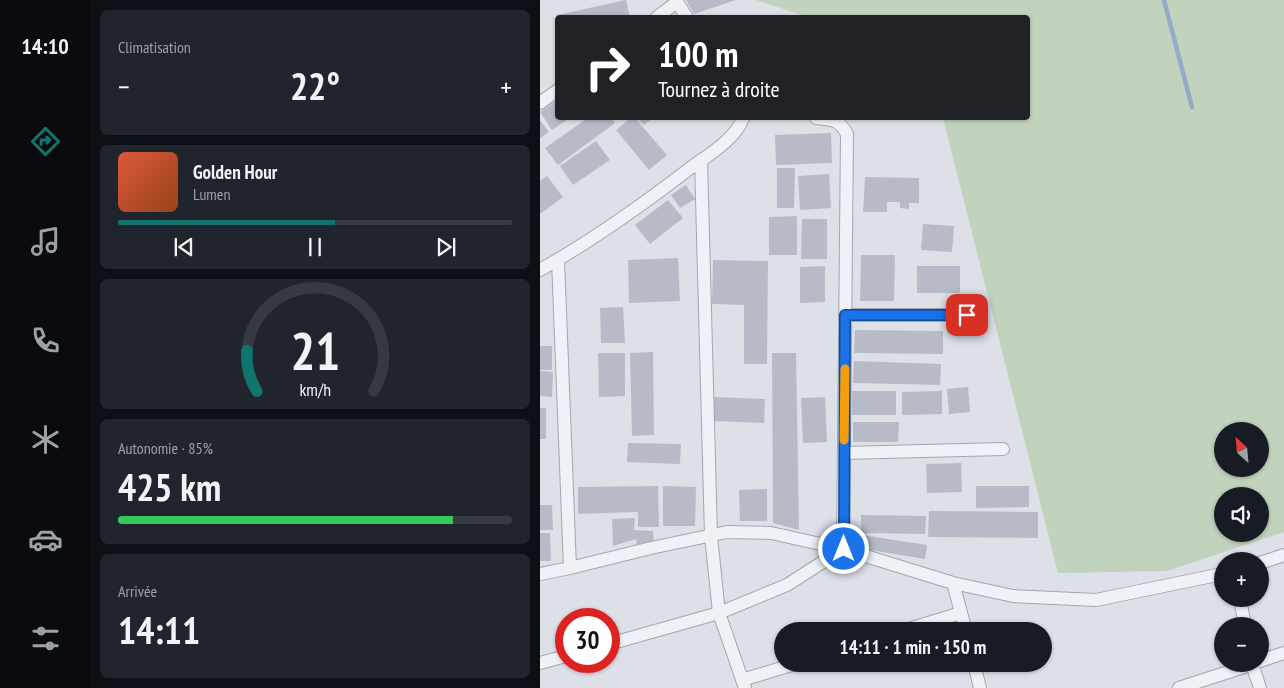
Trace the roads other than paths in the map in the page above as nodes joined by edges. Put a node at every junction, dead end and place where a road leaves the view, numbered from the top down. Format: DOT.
graph roads {
  1 [pos="677,1"];
  2 [pos="660,15"];
  3 [pos="685,15"];
  4 [pos="555,92"];
  5 [pos="540,103"];
  6 [pos="742,120"];
  7 [pos="829,120"];
  8 [pos="701,160"];
  9 [pos="558,260"];
  10 [pos="540,270"];
  11 [pos="845,315"];
  12 [pos="967,315"];
  13 [pos="1003,448"];
  14 [pos="844,453"];
  15 [pos="711,536"];
  16 [pos="844,549"];
  17 [pos="1284,556"];
  18 [pos="1269,560"];
  19 [pos="570,568"];
  20 [pos="540,574"];
  21 [pos="1214,576"];
  22 [pos="953,583"];
  23 [pos="719,612"];
  24 [pos="961,613"];
  25 [pos="932,622"];
  26 [pos="964,622"];
  27 [pos="620,641"];
  28 [pos="1284,653"];
  29 [pos="1269,658"];
  30 [pos="555,659"];
  31 [pos="540,663"];
  32 [pos="774,672"];
  33 [pos="976,672"];
  34 [pos="1228,672"];
  35 [pos="1255,672"];
  36 [pos="743,684"];
  37 [pos="980,688"];
  38 [pos="1179,688"];
  39 [pos="1260,688"];
  1 -- 2 [label="street"];
  1 -- 3 [label="street"];
  4 -- 5 [label="street"];
  6 -- 8 [label="street"];
  7 -- 11 [label="street"];
  8 -- 9 [label="street"];
  8 -- 15 [label="street"];
  9 -- 10 [label="street"];
  9 -- 19 [label="street"];
  11 -- 12 [label="street"];
  11 -- 14 [label="street"];
  13 -- 14 [label="street"];
  14 -- 16 [label="street"];
  15 -- 16 [label="street"];
  15 -- 19 [label="street"];
  15 -- 23 [label="street"];
  16 -- 22 [label="street"];
  16 -- 23 [label="street"];
  17 -- 18 [label="street"];
  19 -- 20 [label="street"];
  21 -- 22 [label="street"];
  22 -- 24 [label="street"];
  23 -- 27 [label="street"];
  23 -- 36 [label="street"];
  24 -- 25 [label="street"];
  24 -- 26 [label="street"];
  28 -- 29 [label="street"];
  30 -- 31 [label="street"];
  32 -- 36 [label="street"];
  33 -- 37 [label="street"];
  34 -- 38 [label="street"];
  35 -- 39 [label="street"];
}
